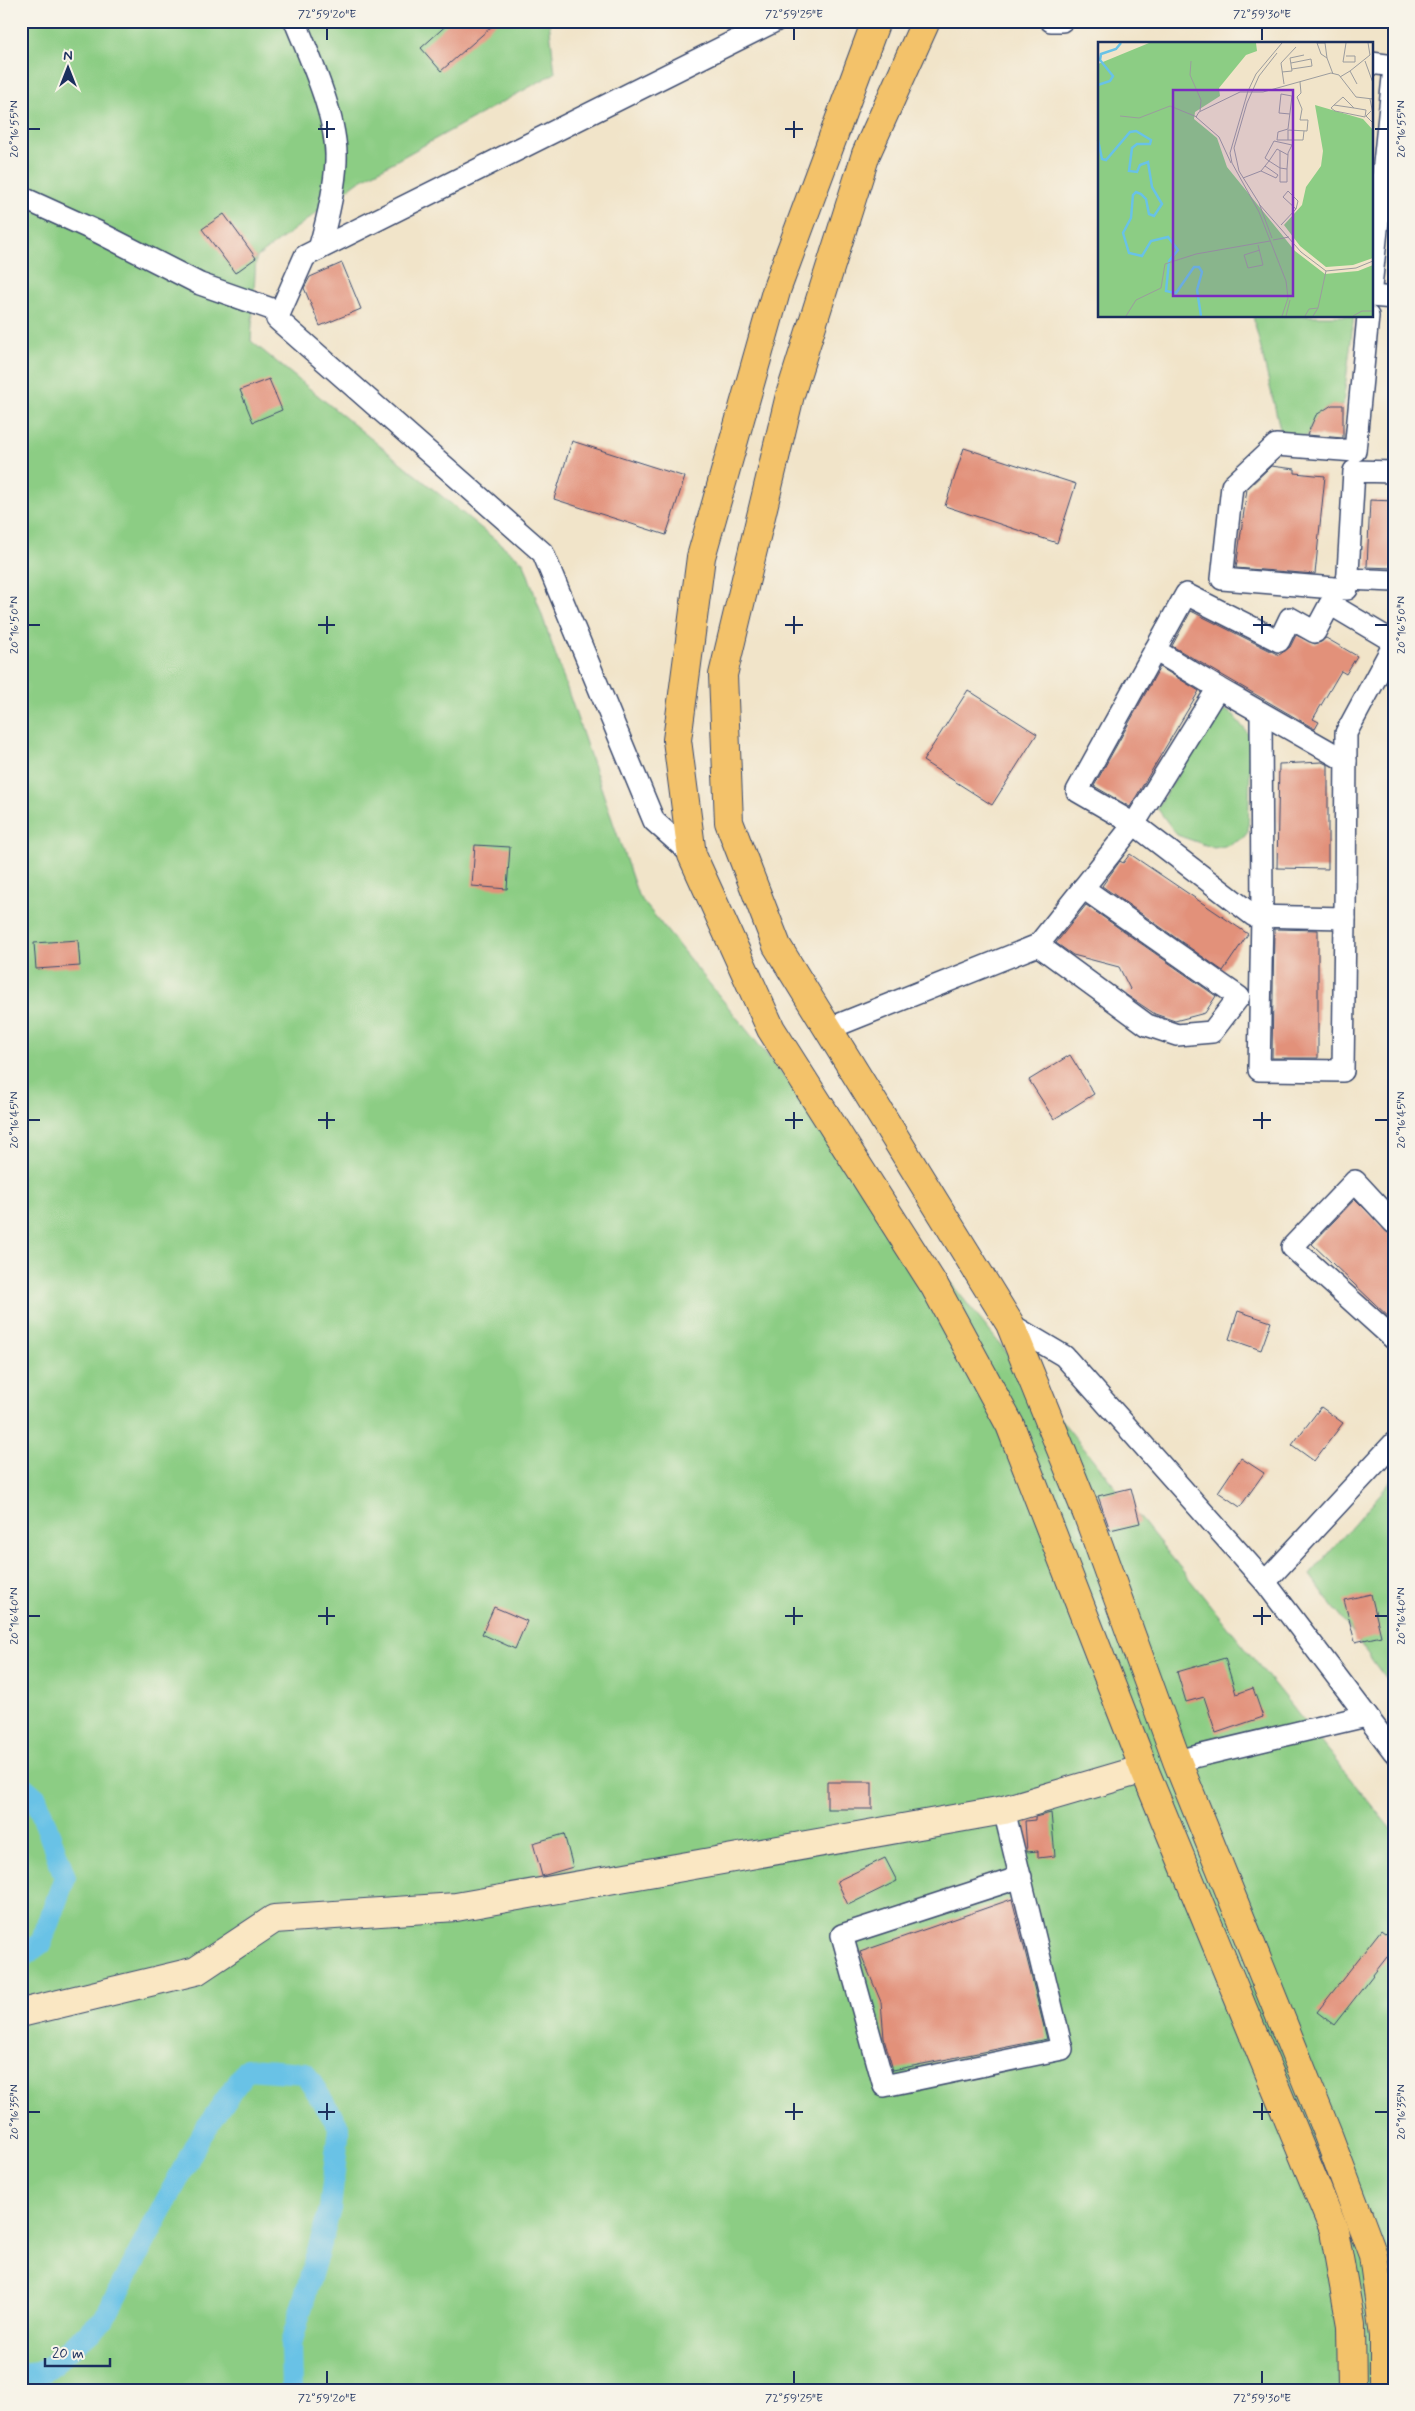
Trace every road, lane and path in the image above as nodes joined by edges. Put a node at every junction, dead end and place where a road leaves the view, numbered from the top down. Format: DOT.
graph roads {
  1 [pos="295,21"];
  2 [pos="775,21"];
  3 [pos="876,21"];
  4 [pos="926,21"];
  5 [pos="1051,21"];
  6 [pos="1062,21"];
  7 [pos="1372,64"];
  8 [pos="1393,74"];
  9 [pos="21,197"];
  10 [pos="1381,204"];
  11 [pos="319,249"];
  12 [pos="1372,284"];
  13 [pos="1394,298"];
  14 [pos="280,312"];
  15 [pos="1368,318"];
  16 [pos="1354,461"];
  17 [pos="1394,472"];
  18 [pos="1348,579"];
  19 [pos="1394,581"];
  20 [pos="1394,643"];
  21 [pos="1154,650"];
  22 [pos="1218,688"];
  23 [pos="1261,712"];
  24 [pos="1346,761"];
  25 [pos="1134,824"];
  26 [pos="692,855"];
  27 [pos="1083,888"];
  28 [pos="1262,916"];
  29 [pos="1346,918"];
  30 [pos="1038,945"];
  31 [pos="1249,997"];
  32 [pos="828,1029"];
  33 [pos="1394,1223"];
  34 [pos="1010,1324"];
  35 [pos="1394,1339"];
  36 [pos="1394,1444"];
  37 [pos="1265,1582"];
  38 [pos="1366,1716"];
  39 [pos="1394,1752"];
  40 [pos="1177,1761"];
  41 [pos="1144,1769"];
  42 [pos="1004,1810"];
  43 [pos="1020,1877"];
  44 [pos="21,2013"];
  45 [pos="1352,2390"];
  46 [pos="1384,2390"];
  1 -- 11 [label="street"];
  2 -- 11 [label="street"];
  3 -- 26 [label="main road"];
  4 -- 32 [label="main road"];
  5 -- 6 [label="street"];
  7 -- 8 [label="street"];
  8 -- 10 [label="street"];
  9 -- 14 [label="street"];
  10 -- 12 [label="street"];
  11 -- 14 [label="street"];
  12 -- 13 [label="street"];
  14 -- 26 [label="street"];
  15 -- 16 [label="street"];
  16 -- 17 [label="street"];
  16 -- 18 [label="street"];
  16 -- 18 [label="street"];
  18 -- 19 [label="street"];
  20 -- 21 [label="street"];
  20 -- 24 [label="street"];
  21 -- 22 [label="street"];
  21 -- 25 [label="street"];
  22 -- 23 [label="street"];
  22 -- 25 [label="street"];
  23 -- 24 [label="street"];
  23 -- 28 [label="street"];
  24 -- 29 [label="street"];
  25 -- 27 [label="street"];
  25 -- 28 [label="street"];
  26 -- 41 [label="main road"];
  27 -- 30 [label="street"];
  27 -- 31 [label="street"];
  28 -- 29 [label="street"];
  28 -- 31 [label="street"];
  29 -- 31 [label="street"];
  30 -- 31 [label="street"];
  30 -- 32 [label="street"];
  32 -- 34 [label="main road"];
  33 -- 35 [label="street"];
  34 -- 37 [label="street"];
  34 -- 40 [label="main road"];
  36 -- 37 [label="street"];
  37 -- 38 [label="street"];
  38 -- 39 [label="street"];
  38 -- 40 [label="street"];
  40 -- 46 [label="main road"];
  41 -- 42 [label="street"];
  41 -- 45 [label="main road"];
  42 -- 43 [label="street"];
  42 -- 44 [label="street"];
  43 -- 43 [label="street"];
}
